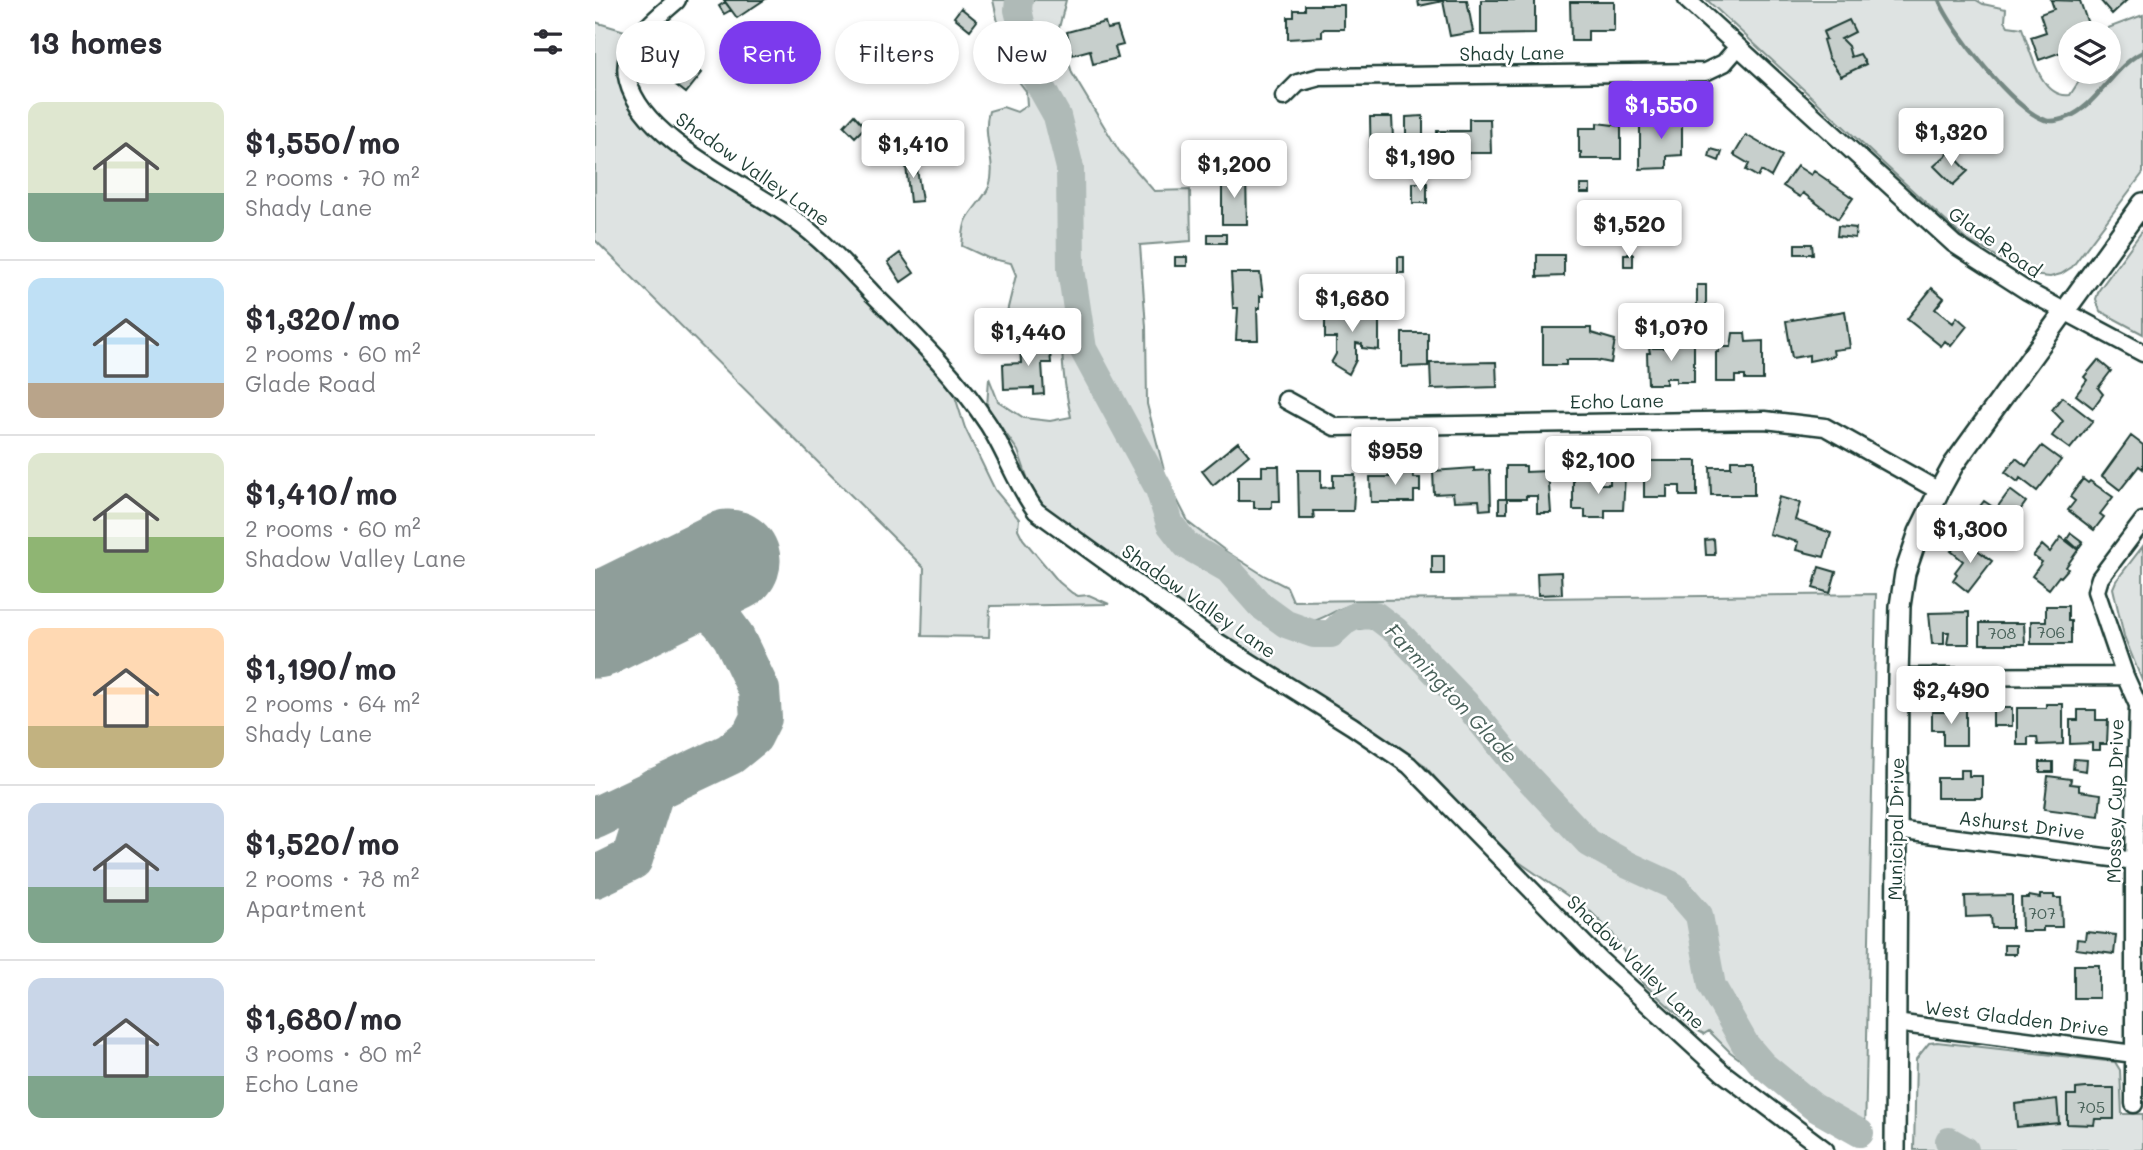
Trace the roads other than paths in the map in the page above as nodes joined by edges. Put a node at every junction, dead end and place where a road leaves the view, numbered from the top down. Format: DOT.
graph roads {
  1 [pos="677,0"];
  2 [pos="1687,0"];
  3 [pos="1737,48"];
  4 [pos="1284,96"];
  5 [pos="2143,203"];
  6 [pos="2063,311"];
  7 [pos="2143,353"];
  8 [pos="1286,400"];
  9 [pos="1938,492"];
  10 [pos="2143,521"];
  11 [pos="2125,676"];
  12 [pos="1898,677"];
  13 [pos="1896,830"];
  14 [pos="2138,861"];
  15 [pos="1895,1023"];
  16 [pos="2134,1054"];
  17 [pos="2134,1104"];
  18 [pos="1825,1150"];
  19 [pos="1895,1150"];
  1 -- 18 [label="street, Shadow Valley Lane"];
  2 -- 3 [label="street, Glade Road"];
  3 -- 4 [label="street, Shady Lane"];
  3 -- 6 [label="street, Glade Road"];
  5 -- 6 [label="main road, Municipal Drive"];
  6 -- 7 [label="street, Glade Road"];
  6 -- 9 [label="main road, Municipal Drive"];
  8 -- 9 [label="street, Echo Lane"];
  9 -- 12 [label="main road, Municipal Drive"];
  10 -- 11 [label="street, Mossey Cup Drive"];
  11 -- 12 [label="street"];
  11 -- 14 [label="street, Mossey Cup Drive"];
  12 -- 13 [label="main road, Municipal Drive"];
  13 -- 14 [label="street, Ashurst Drive"];
  13 -- 15 [label="main road, Municipal Drive"];
  14 -- 16 [label="street, Mossey Cup Drive"];
  15 -- 16 [label="street, West Gladden Drive"];
  15 -- 19 [label="main road, Municipal Drive"];
  16 -- 17 [label="street, Mossey Cup Drive"];
}
